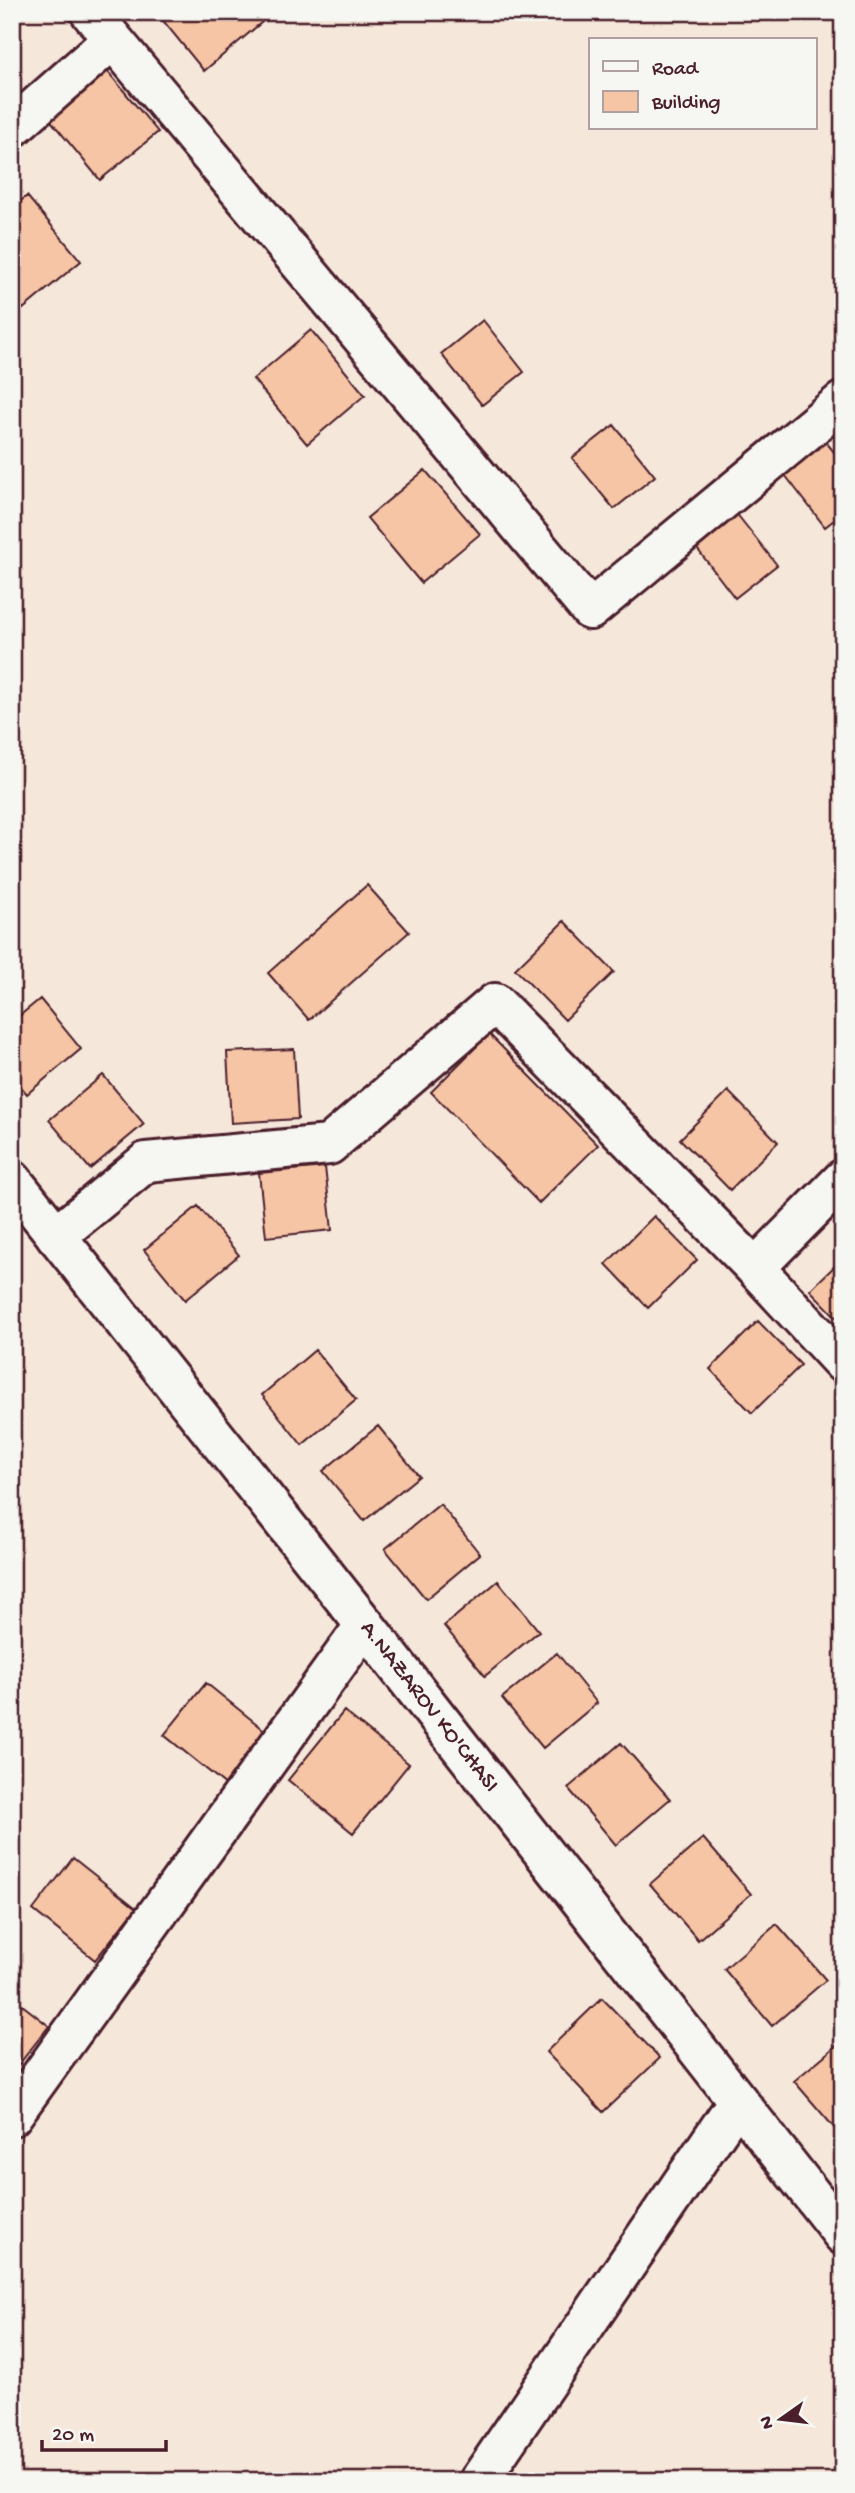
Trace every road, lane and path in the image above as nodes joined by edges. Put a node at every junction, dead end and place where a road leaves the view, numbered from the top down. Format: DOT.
graph roads {
  1 [pos="101,26"];
  2 [pos="12,128"];
  3 [pos="843,401"];
  4 [pos="843,1179"];
  5 [pos="15,1190"];
  6 [pos="56,1236"];
  7 [pos="755,1268"];
  8 [pos="843,1363"];
  9 [pos="365,1625"];
  10 [pos="738,2101"];
  11 [pos="12,2116"];
  12 [pos="843,2235"];
  13 [pos="479,2481"];
  1 -- 2 [label="street"];
  1 -- 3 [label="street"];
  4 -- 7 [label="street"];
  5 -- 6 [label="street, A.NAZAROV KO'CHASI"];
  6 -- 7 [label="street"];
  6 -- 9 [label="street, A.NAZAROV KO'CHASI"];
  7 -- 8 [label="street"];
  9 -- 10 [label="street, A.NAZAROV KO'CHASI"];
  9 -- 11 [label="street"];
  10 -- 12 [label="street, A.NAZAROV KO'CHASI"];
  10 -- 13 [label="street"];
}
